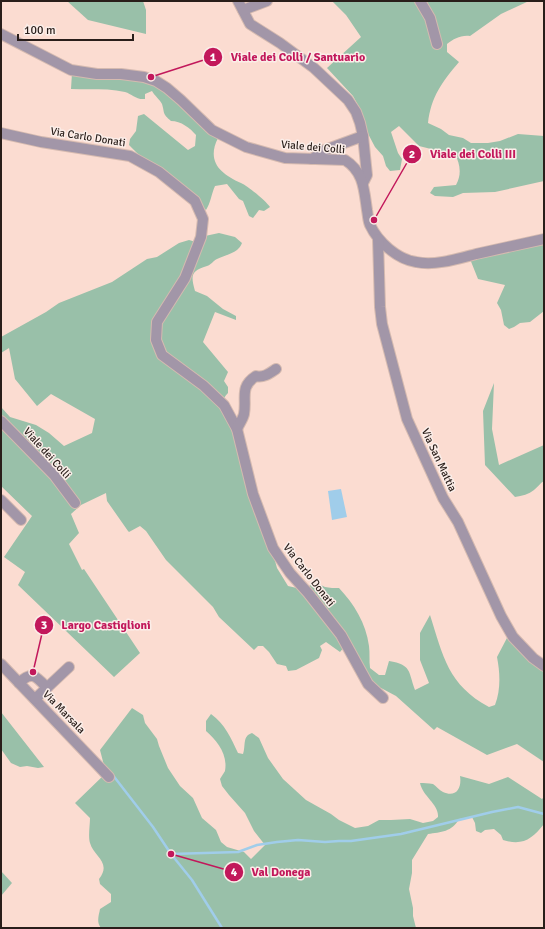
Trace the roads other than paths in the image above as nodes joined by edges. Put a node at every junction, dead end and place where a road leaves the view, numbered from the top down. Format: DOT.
graph roads {
  1 [pos="267,1"];
  2 [pos="420,1"];
  3 [pos="240,6"];
  4 [pos="1,34"];
  5 [pos="437,44"];
  6 [pos="1,133"];
  7 [pos="363,136"];
  8 [pos="312,159"];
  9 [pos="363,183"];
  10 [pos="378,238"];
  11 [pos="544,239"];
  12 [pos="276,369"];
  13 [pos="1,421"];
  14 [pos="237,429"];
  15 [pos="1,500"];
  16 [pos="75,503"];
  17 [pos="21,520"];
  18 [pos="1,664"];
  19 [pos="544,666"];
  20 [pos="69,667"];
  21 [pos="19,683"];
  22 [pos="47,688"];
  23 [pos="383,698"];
  24 [pos="35,699"];
  25 [pos="109,777"];
  1 -- 3 [label="street"];
  2 -- 5 [label="street"];
  3 -- 7 [label="street"];
  4 -- 8 [label="street, Viale dei Colli"];
  6 -- 14 [label="street, Via Carlo Donati"];
  7 -- 8 [label="street"];
  7 -- 9 [label="street"];
  8 -- 9 [label="street, Viale dei Colli"];
  9 -- 10 [label="street, Viale dei Colli"];
  10 -- 11 [label="street, Viale dei Colli"];
  10 -- 19 [label="street, Via San Mattia"];
  12 -- 14 [label="street"];
  13 -- 16 [label="street, Viale dei Colli"];
  14 -- 23 [label="street, Via Carlo Donati"];
  15 -- 17 [label="street"];
  18 -- 21 [label="street, Via Marsala"];
  20 -- 22 [label="street"];
  21 -- 22 [label="street"];
  21 -- 24 [label="street, Via Marsala"];
  22 -- 24 [label="street"];
  24 -- 25 [label="street, Via Marsala"];
}
